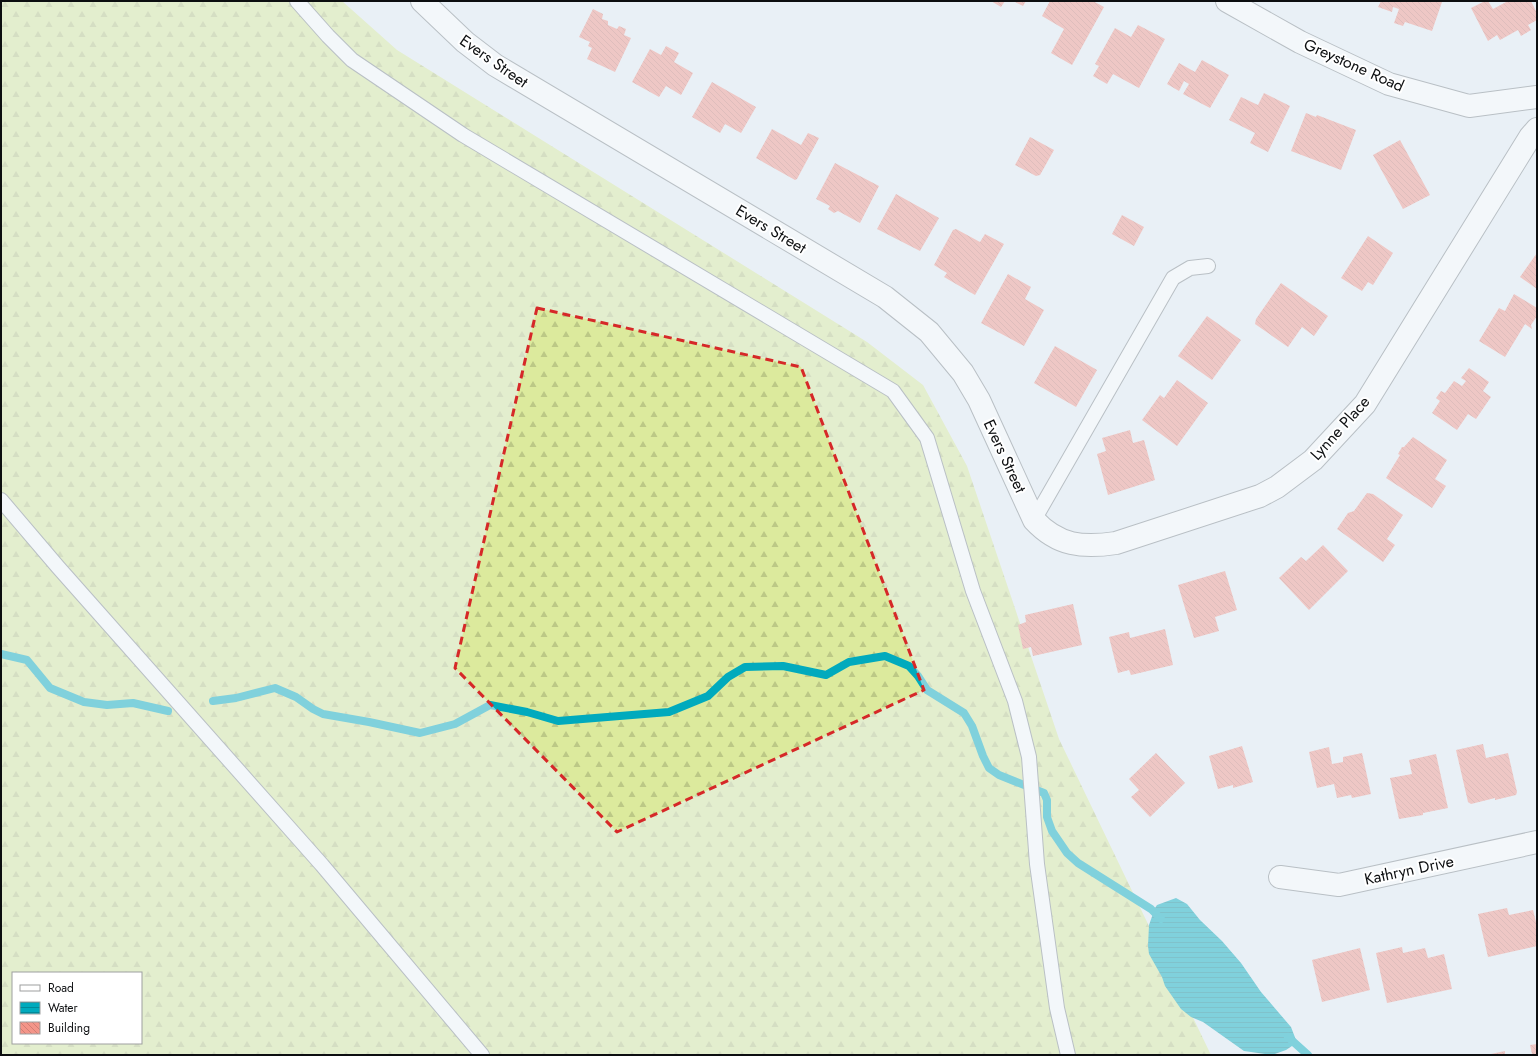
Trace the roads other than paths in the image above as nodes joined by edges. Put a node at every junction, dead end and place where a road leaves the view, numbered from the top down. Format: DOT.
graph roads {
  1 [pos="297,1"];
  2 [pos="422,1"];
  3 [pos="1226,1"];
  4 [pos="1537,96"];
  5 [pos="1537,129"];
  6 [pos="1208,266"];
  7 [pos="1,500"];
  8 [pos="1038,525"];
  9 [pos="1537,842"];
  10 [pos="1280,877"];
  11 [pos="482,1055"];
  12 [pos="1068,1055"];
  1 -- 12 [label="lane"];
  2 -- 8 [label="street, Evers Street"];
  3 -- 4 [label="street, Greystone Road"];
  5 -- 8 [label="street, Lynne Place"];
  6 -- 8 [label="lane"];
  7 -- 11 [label="lane"];
  9 -- 10 [label="street, Kathryn Drive"];
}
